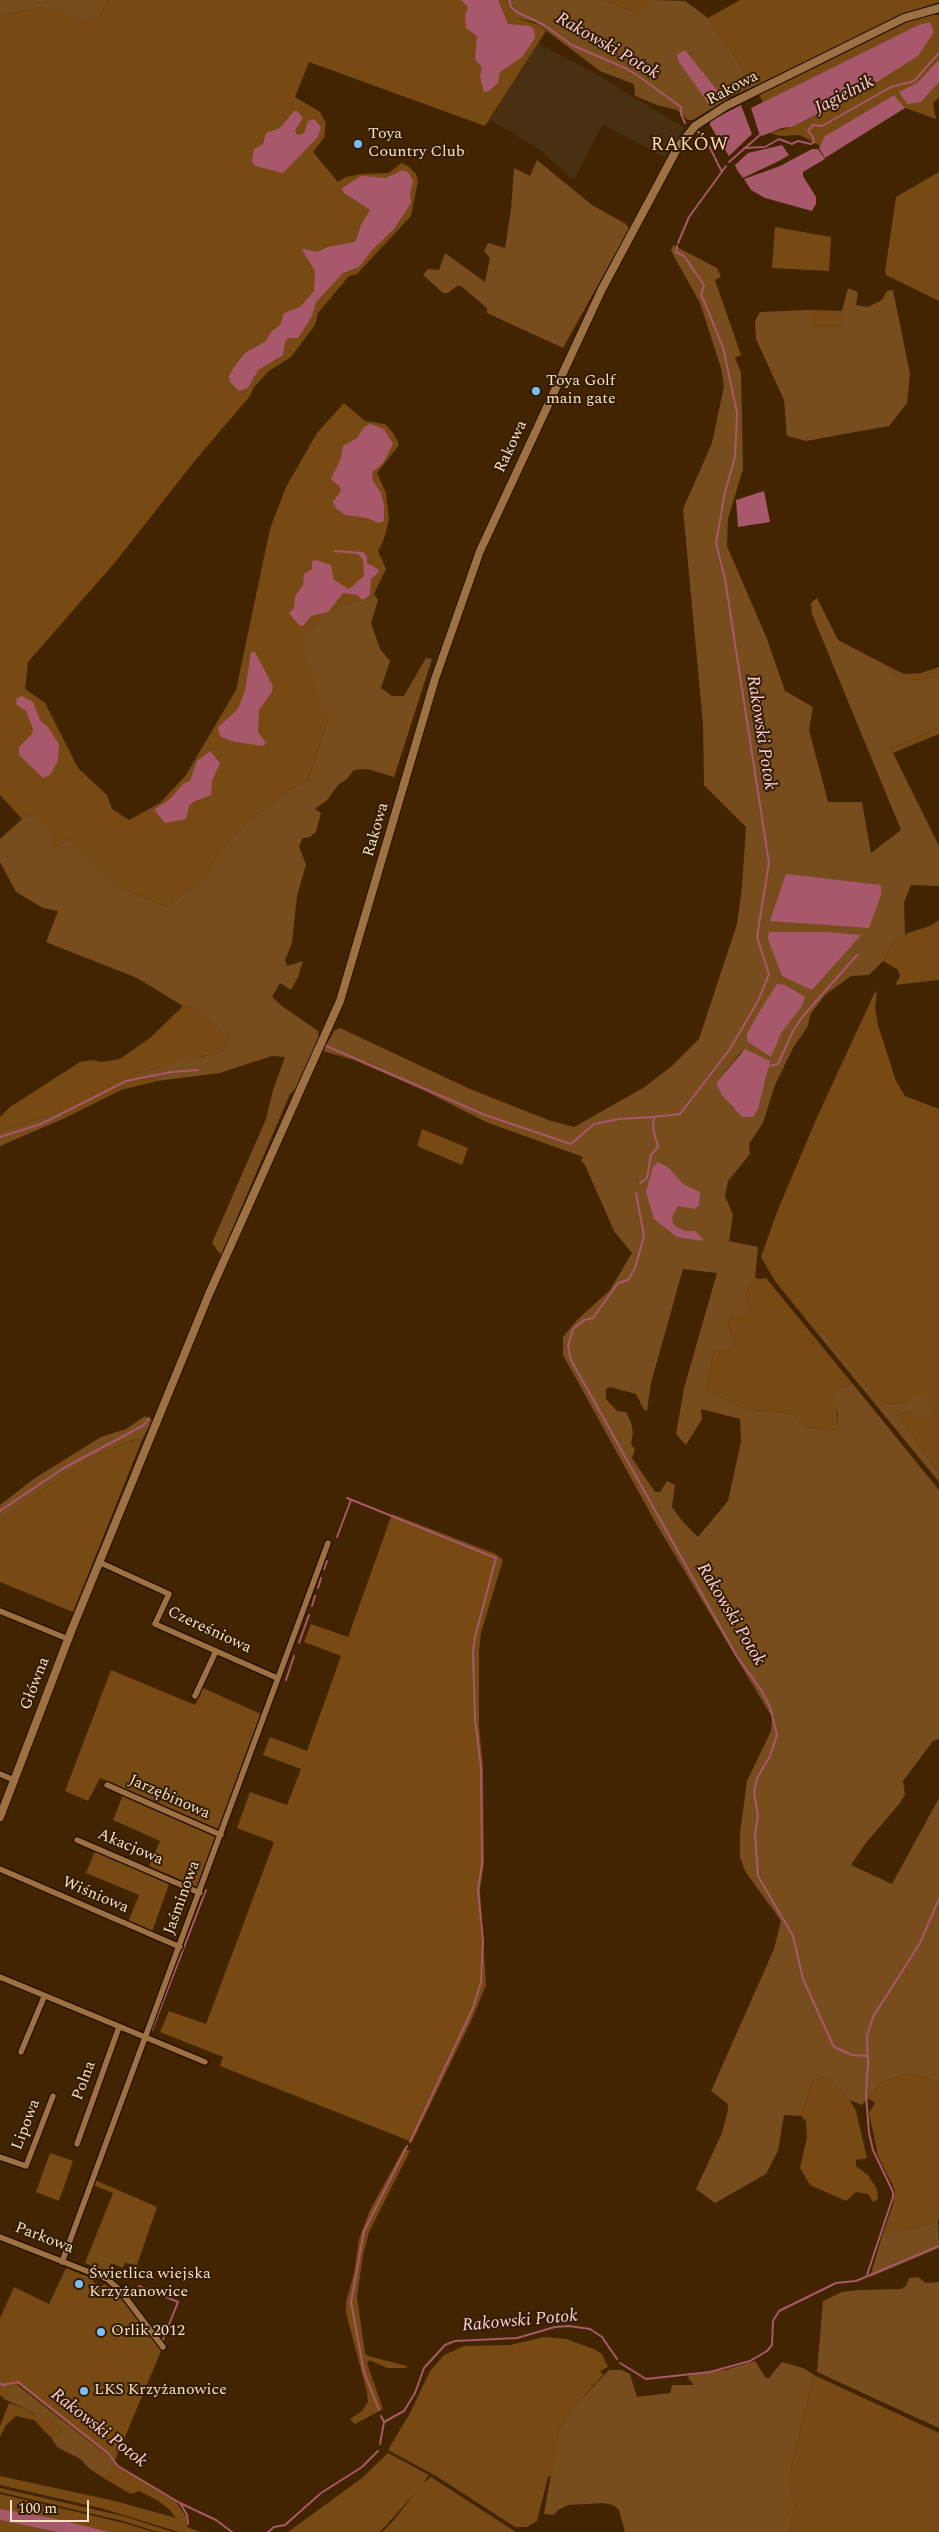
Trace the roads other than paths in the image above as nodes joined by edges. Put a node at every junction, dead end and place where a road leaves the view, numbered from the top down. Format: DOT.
graph roads {
  1 [pos="939,8"];
  2 [pos="328,1543"];
  3 [pos="99,1562"];
  4 [pos="0,1611"];
  5 [pos="68,1639"];
  6 [pos="216,1651"];
  7 [pos="277,1678"];
  8 [pos="195,1696"];
  9 [pos="0,1774"];
  10 [pos="14,1780"];
  11 [pos="107,1785"];
  12 [pos="0,1817"];
  13 [pos="221,1835"];
  14 [pos="77,1840"];
  15 [pos="0,1869"];
  16 [pos="200,1893"];
  17 [pos="180,1947"];
  18 [pos="0,1977"];
  19 [pos="44,1997"];
  20 [pos="119,2027"];
  21 [pos="144,2038"];
  22 [pos="21,2052"];
  23 [pos="205,2062"];
  24 [pos="52,2096"];
  25 [pos="78,2144"];
  26 [pos="0,2157"];
  27 [pos="0,2237"];
  28 [pos="62,2262"];
  29 [pos="162,2347"];
  1 -- 3 [label="street, Rakowa"];
  2 -- 7 [label="street, Jaśminowa"];
  3 -- 5 [label="street, Główna"];
  3 -- 6 [label="street, Czereśniowa"];
  4 -- 5 [label="street"];
  5 -- 10 [label="street, Główna"];
  6 -- 7 [label="street, Czereśniowa"];
  6 -- 8 [label="street"];
  7 -- 13 [label="street, Jaśminowa"];
  9 -- 10 [label="street"];
  10 -- 12 [label="street, Główna"];
  11 -- 13 [label="street, Jarzębinowa"];
  13 -- 16 [label="street, Jaśminowa"];
  14 -- 16 [label="street, Akacjowa"];
  15 -- 17 [label="street, Wiśniowa"];
  16 -- 17 [label="street, Jaśminowa"];
  17 -- 21 [label="street, Jaśminowa"];
  18 -- 19 [label="street"];
  19 -- 20 [label="street"];
  19 -- 22 [label="street"];
  20 -- 21 [label="street"];
  20 -- 25 [label="street, Polna"];
  21 -- 23 [label="street"];
  21 -- 28 [label="street, Jaśminowa"];
  24 -- 26 [label="street, Lipowa"];
  27 -- 28 [label="street, Parkowa"];
  28 -- 29 [label="street, Parkowa"];
}
